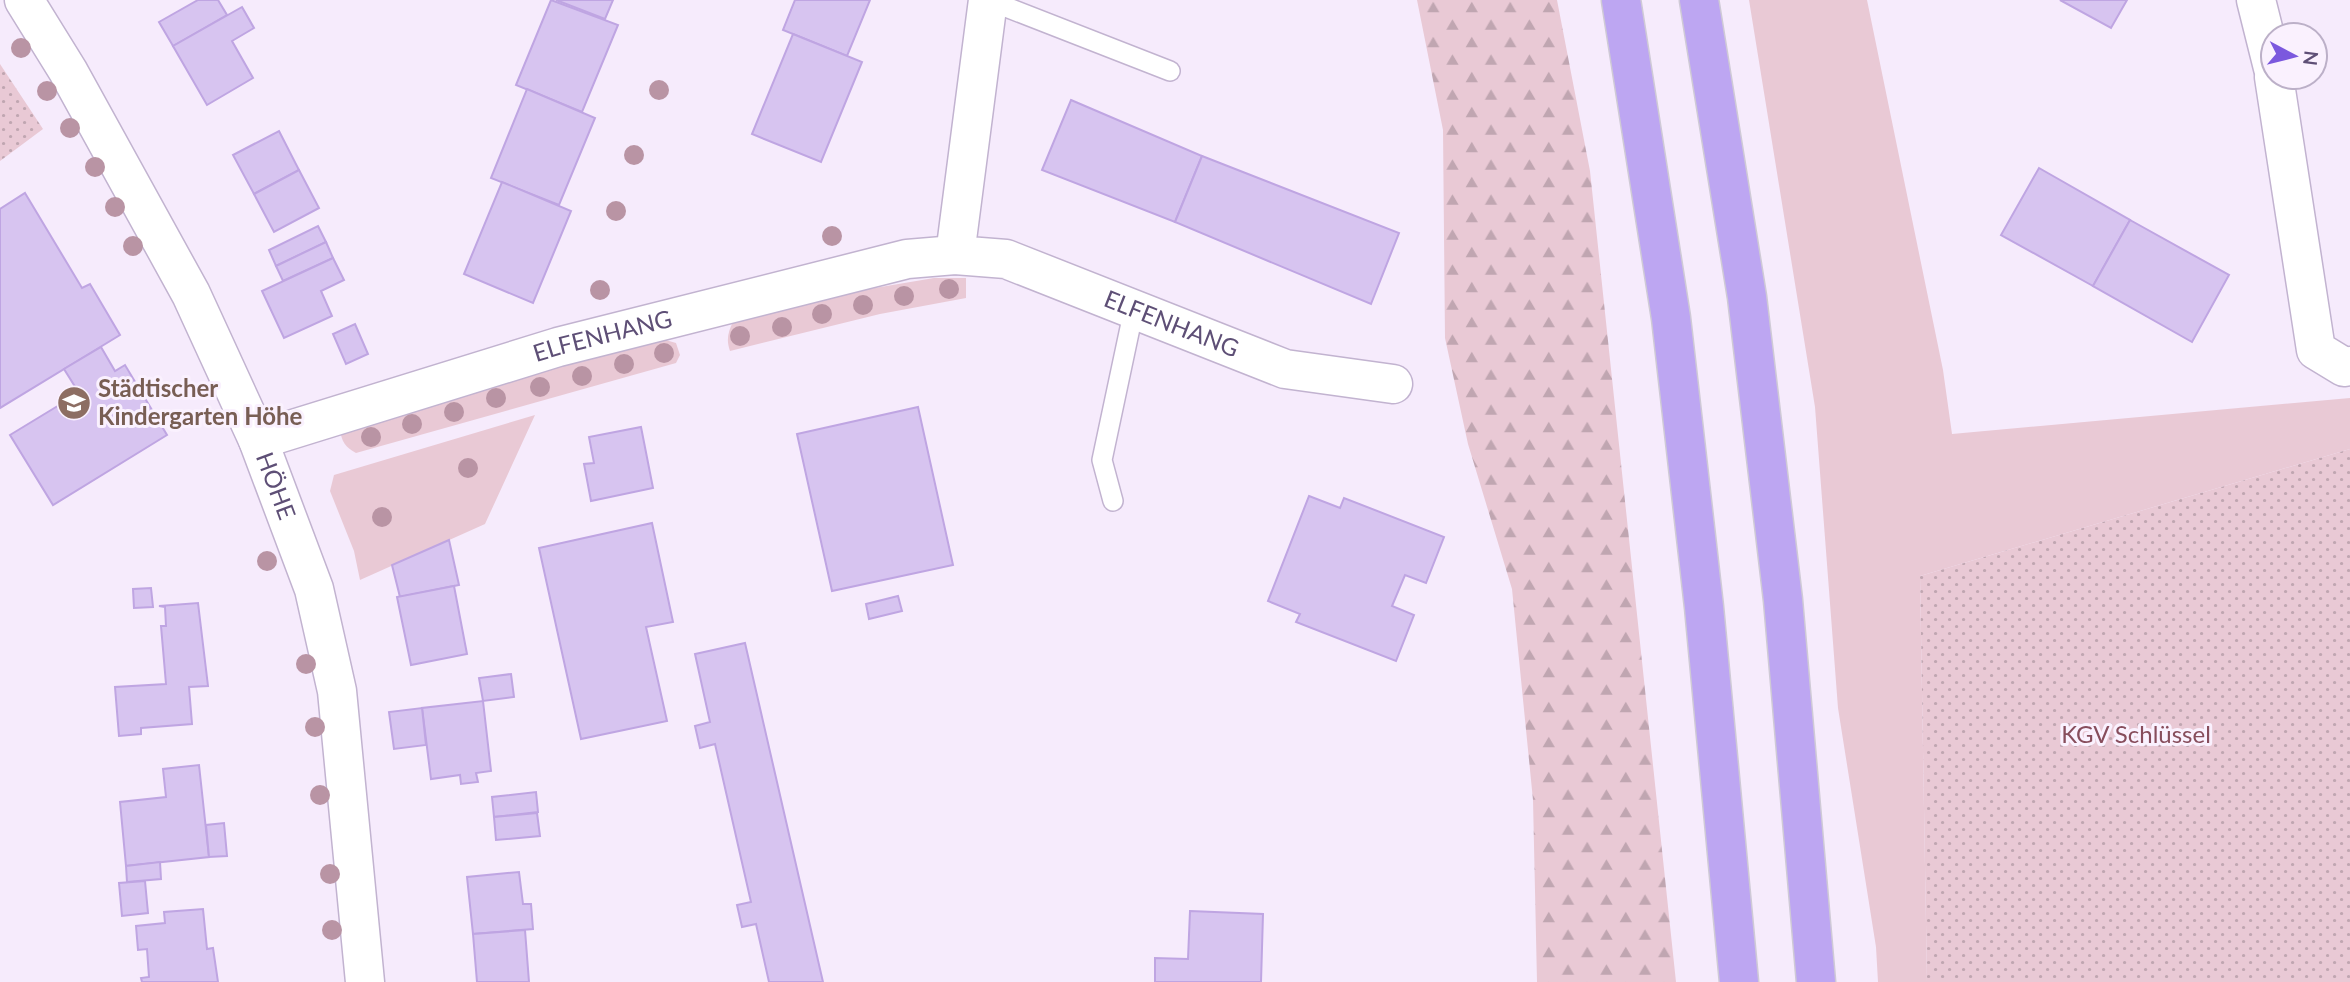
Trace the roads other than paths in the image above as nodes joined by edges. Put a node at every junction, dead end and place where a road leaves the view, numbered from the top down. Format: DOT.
graph roads {
  1 [pos="24,0"];
  2 [pos="988,0"];
  3 [pos="1621,0"];
  4 [pos="1699,0"];
  5 [pos="2256,0"];
  6 [pos="2261,21"];
  7 [pos="1170,71"];
  8 [pos="2276,91"];
  9 [pos="955,255"];
  10 [pos="1134,309"];
  11 [pos="2350,366"];
  12 [pos="1393,384"];
  13 [pos="258,440"];
  14 [pos="1113,502"];
  15 [pos="365,982"];
  16 [pos="1739,982"];
  17 [pos="1816,982"];
  1 -- 13 [label="street, HÖHE"];
  2 -- 7 [label="lane"];
  2 -- 9 [label="street"];
  3 -- 16 [label="highway"];
  4 -- 17 [label="highway"];
  5 -- 6 [label="street"];
  8 -- 11 [label="street"];
  9 -- 10 [label="street, ELFENHANG"];
  9 -- 13 [label="street, ELFENHANG"];
  10 -- 12 [label="street, ELFENHANG"];
  10 -- 14 [label="lane"];
  13 -- 15 [label="street, HÖHE"];
}
